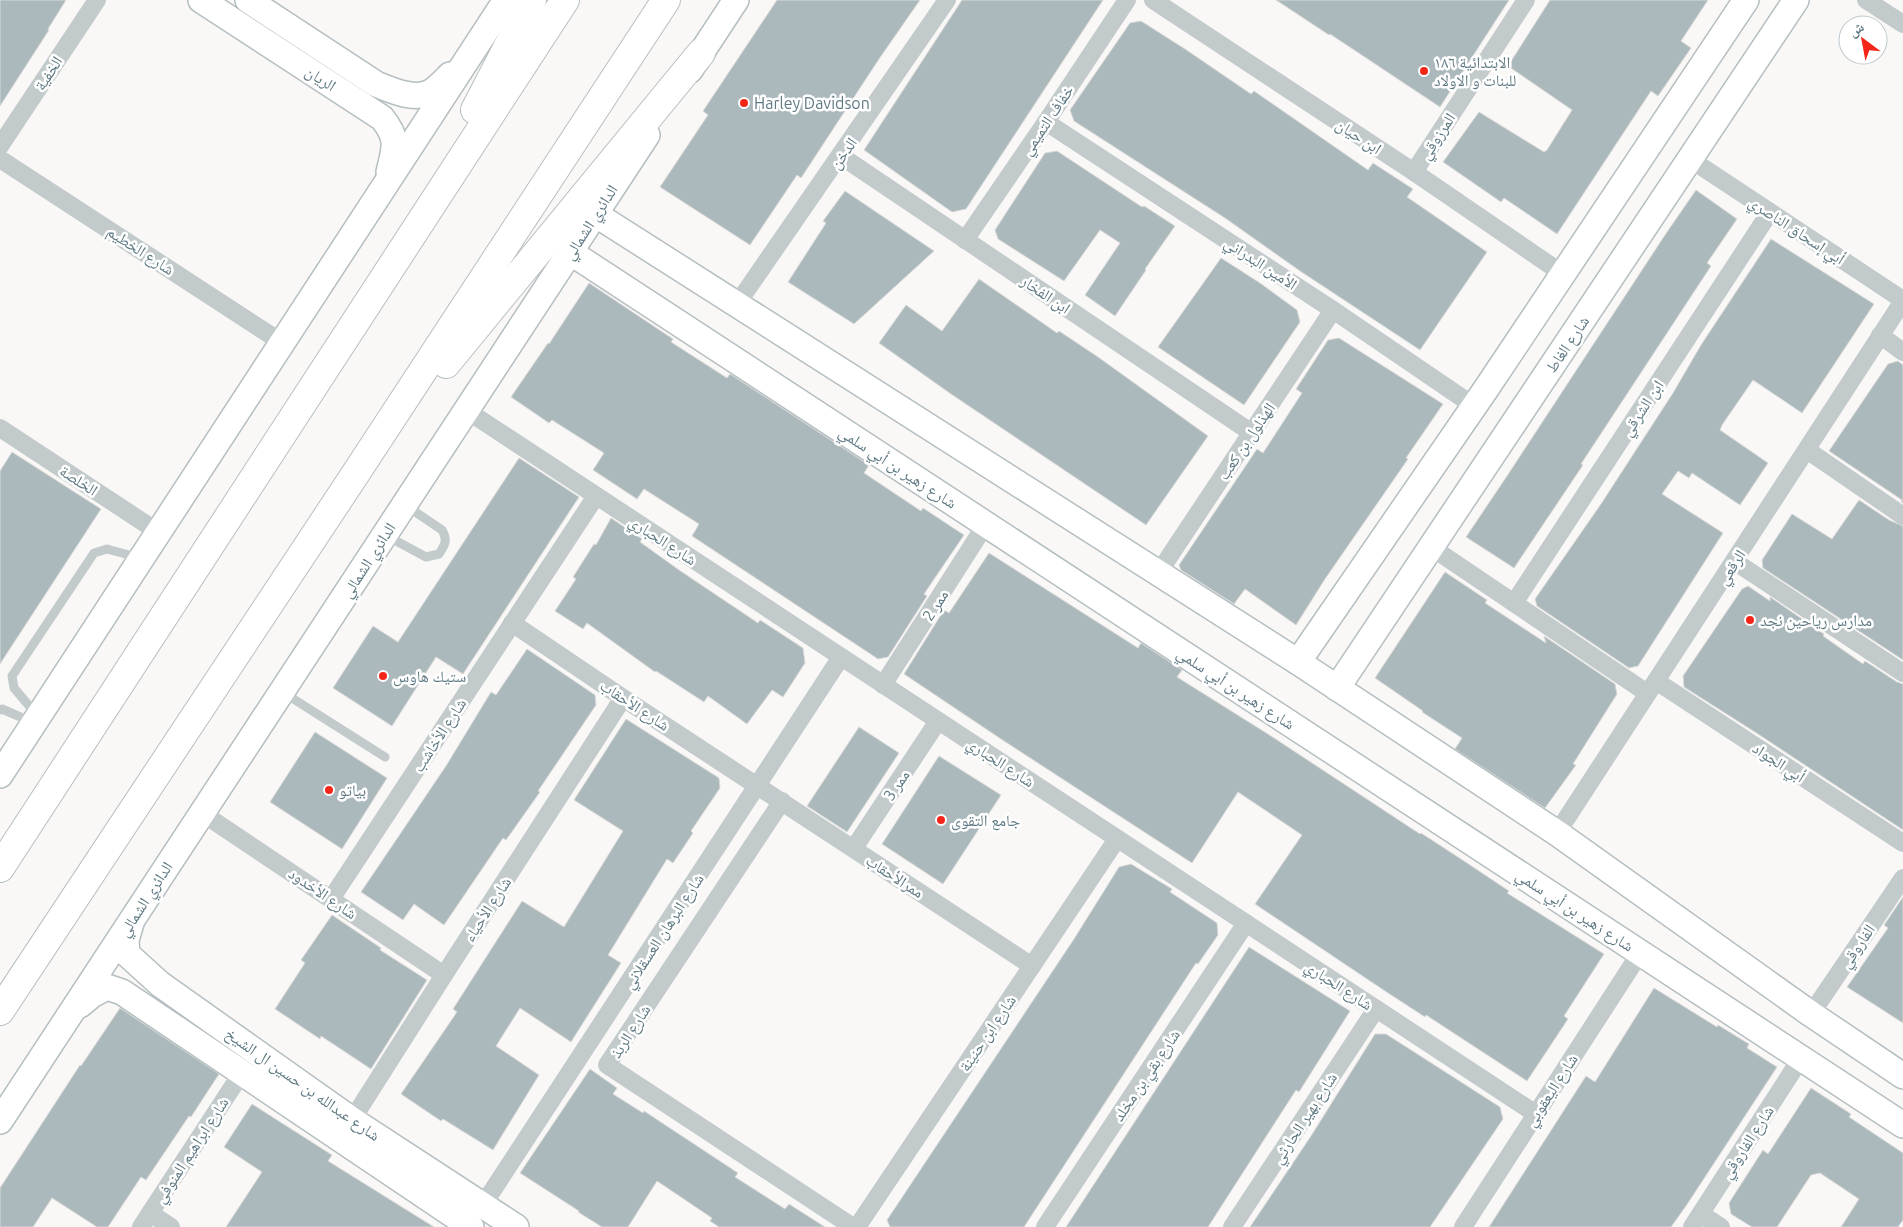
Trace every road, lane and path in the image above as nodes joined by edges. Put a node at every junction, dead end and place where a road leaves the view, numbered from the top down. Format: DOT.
graph roads {
  1 [pos="96,0"];
  2 [pos="201,0"];
  3 [pos="248,0"];
  4 [pos="506,0"];
  5 [pos="532,0"];
  6 [pos="565,0"];
  7 [pos="666,0"];
  8 [pos="736,0"];
  9 [pos="947,0"];
  10 [pos="1126,0"];
  11 [pos="1526,0"];
  12 [pos="1746,0"];
  13 [pos="1796,0"];
  14 [pos="1866,0"];
  15 [pos="1163,3"];
  16 [pos="1903,24"];
  17 [pos="701,53"];
  18 [pos="463,64"];
  19 [pos="391,89"];
  20 [pos="375,114"];
  21 [pos="1046,122"];
  22 [pos="0,146"];
  23 [pos="841,156"];
  24 [pos="0,159"];
  25 [pos="1690,159"];
  26 [pos="1414,172"];
  27 [pos="387,183"];
  28 [pos="1770,212"];
  29 [pos="595,214"];
  30 [pos="965,240"];
  31 [pos="404,247"];
  32 [pos="570,252"];
  33 [pos="1563,274"];
  34 [pos="1903,301"];
  35 [pos="737,304"];
  36 [pos="1334,310"];
  37 [pos="1880,335"];
  38 [pos="281,342"];
  39 [pos="1903,352"];
  40 [pos="1474,406"];
  41 [pos="466,410"];
  42 [pos="0,428"];
  43 [pos="1252,433"];
  44 [pos="1807,450"];
  45 [pos="356,473"];
  46 [pos="596,496"];
  47 [pos="404,504"];
  48 [pos="1903,516"];
  49 [pos="986,524"];
  50 [pos="158,532"];
  51 [pos="384,534"];
  52 [pos="1431,546"];
  53 [pos="141,558"];
  54 [pos="1734,561"];
  55 [pos="1159,572"];
  56 [pos="1514,603"];
  57 [pos="512,623"];
  58 [pos="841,657"];
  59 [pos="1298,662"];
  60 [pos="1903,673"];
  61 [pos="883,685"];
  62 [pos="1652,687"];
  63 [pos="1336,688"];
  64 [pos="281,691"];
  65 [pos="623,698"];
  66 [pos="0,710"];
  67 [pos="36,720"];
  68 [pos="938,721"];
  69 [pos="385,757"];
  70 [pos="0,775"];
  71 [pos="758,786"];
  72 [pos="782,801"];
  73 [pos="202,812"];
  74 [pos="1557,833"];
  75 [pos="1117,839"];
  76 [pos="1903,843"];
  77 [pos="854,848"];
  78 [pos="0,868"];
  79 [pos="1903,878"];
  80 [pos="332,899"];
  81 [pos="133,918"];
  82 [pos="1246,923"];
  83 [pos="1640,952"];
  84 [pos="1032,966"];
  85 [pos="444,975"];
  86 [pos="160,984"];
  87 [pos="141,1005"];
  88 [pos="76,1008"];
  89 [pos="1376,1009"];
  90 [pos="0,1011"];
  91 [pos="1811,1014"];
  92 [pos="1801,1058"];
  93 [pos="241,1074"];
  94 [pos="1903,1076"];
  95 [pos="1536,1114"];
  96 [pos="352,1120"];
  97 [pos="0,1121"];
  98 [pos="1903,1125"];
  99 [pos="483,1205"];
  100 [pos="146,1220"];
  101 [pos="1697,1220"];
  102 [pos="171,1227"];
  103 [pos="471,1227"];
  104 [pos="516,1227"];
  105 [pos="853,1227"];
  106 [pos="857,1227"];
  107 [pos="1045,1227"];
  108 [pos="1232,1227"];
  109 [pos="1463,1227"];
  110 [pos="1721,1227"];
  1 -- 22 [label="street, الخفية"];
  2 -- 20 [label="street, الريان"];
  3 -- 19 [label="street, الريان"];
  4 -- 18 [label="street"];
  5 -- 31 [label="highway"];
  6 -- 31 [label="highway"];
  7 -- 45 [label="highway"];
  8 -- 17 [label="street, الدائري الشمالي"];
  9 -- 23 [label="street, الدخن"];
  10 -- 21 [label="street, خفاف التميمي"];
  11 -- 26 [label="street, المرزوقي"];
  12 -- 33 [label="street"];
  13 -- 25 [label="street, شارع الغاط"];
  14 -- 16 [label="street"];
  15 -- 26 [label="street, ابن حيان"];
  17 -- 29 [label="street, الدائري الشمالي"];
  17 -- 45 [label="highway"];
  18 -- 19 [label="street, الريان"];
  18 -- 27 [label="street"];
  19 -- 20 [label="street"];
  20 -- 27 [label="street, الريان"];
  21 -- 30 [label="street, خفاف التميمي"];
  21 -- 36 [label="street, الأمين البدراني"];
  23 -- 30 [label="street, ابن الفخار"];
  23 -- 35 [label="street, الدخن"];
  24 -- 38 [label="street, شارع الخطيم"];
  25 -- 28 [label="street, أبي إسحاق الناصري"];
  25 -- 52 [label="street, شارع الغاط"];
  26 -- 33 [label="street, ابن حيان"];
  27 -- 38 [label="street"];
  28 -- 34 [label="street, أبي إسحاق الناصري"];
  28 -- 56 [label="street, ابن الشرقي"];
  29 -- 32 [label="street, الدائري الشمالي"];
  29 -- 35 [label="street"];
  30 -- 43 [label="street, ابن الفخار"];
  31 -- 78 [label="highway"];
  32 -- 41 [label="street, الدائري الشمالي"];
  32 -- 49 [label="street, شارع زهير بن أبي سلمي"];
  33 -- 40 [label="street"];
  34 -- 37 [label="street, الرقعي"];
  35 -- 55 [label="street"];
  36 -- 40 [label="street, الأمين البدراني"];
  36 -- 43 [label="street, الهذلول بن كعب"];
  37 -- 39 [label="street"];
  37 -- 44 [label="street, الرقعي"];
  38 -- 50 [label="street"];
  40 -- 59 [label="street"];
  41 -- 46 [label="street, شارع الحباري"];
  41 -- 47 [label="street, الدائري الشمالي"];
  42 -- 50 [label="street, الخلصة"];
  43 -- 55 [label="street, الهذلول بن كعب"];
  44 -- 48 [label="street"];
  44 -- 54 [label="street, الرقعي"];
  45 -- 90 [label="highway"];
  46 -- 57 [label="street, شارع الأخاشب"];
  46 -- 58 [label="street, شارع الحباري"];
  47 -- 51 [label="street, الدائري الشمالي"];
  47 -- 51 [label="lane"];
  49 -- 61 [label="street, ممر 2"];
  49 -- 83 [label="street, شارع زهير بن أبي سلمي"];
  50 -- 53 [label="street"];
  51 -- 64 [label="street, الدائري الشمالي"];
  52 -- 56 [label="street, أبي الجواد"];
  52 -- 63 [label="street, شارع الغاط"];
  53 -- 67 [label="street"];
  53 -- 67 [label="lane"];
  54 -- 60 [label="street"];
  54 -- 62 [label="street, الرقعي"];
  55 -- 59 [label="street"];
  56 -- 62 [label="street, أبي الجواد"];
  57 -- 65 [label="street, شارع الأحقاب"];
  57 -- 80 [label="street, شارع الأخاشب"];
  58 -- 61 [label="street, شارع الحباري"];
  58 -- 71 [label="street, شارع البرهان العسقلاني"];
  59 -- 63 [label="street"];
  61 -- 68 [label="street, شارع الحباري"];
  62 -- 74 [label="street, الرقعي"];
  62 -- 76 [label="street, أبي الجواد"];
  63 -- 74 [label="street"];
  64 -- 69 [label="lane"];
  64 -- 73 [label="street, الدائري الشمالي"];
  65 -- 71 [label="street, شارع الأحقاب"];
  65 -- 85 [label="street, شارع الأحياء"];
  66 -- 67 [label="lane"];
  67 -- 70 [label="street"];
  68 -- 75 [label="street, شارع الحباري"];
  68 -- 77 [label="street, ممر 3"];
  71 -- 72 [label="street, ممرالأحقاب"];
  71 -- 99 [label="street, شارع البرهان العسقلاني"];
  72 -- 77 [label="street, ممرالأحقاب"];
  72 -- 105 [label="street, شارع الربذ"];
  73 -- 80 [label="street, شارع الأخدود"];
  73 -- 81 [label="street, الدائري الشمالي"];
  74 -- 91 [label="street"];
  75 -- 82 [label="street, شارع الحباري"];
  75 -- 84 [label="street, شارع ابن حنينة"];
  77 -- 84 [label="street, ممرالأحقاب"];
  79 -- 91 [label="street, الفاروقي"];
  80 -- 85 [label="street, شارع الأخدود"];
  81 -- 86 [label="street, شارع عبدالله بن حسين ال الشيخ"];
  81 -- 88 [label="street, الدائري الشمالي"];
  82 -- 89 [label="street, شارع الحباري"];
  82 -- 107 [label="street, شارع بقي بن مخلد"];
  83 -- 92 [label="street, شارع زهير بن أبي سلمي"];
  83 -- 95 [label="street, شارع اليعقوبي"];
  84 -- 106 [label="street, شارع ابن حنينة"];
  85 -- 96 [label="street, شارع الأحياء"];
  86 -- 87 [label="street"];
  86 -- 96 [label="street, شارع عبدالله بن حسين ال الشيخ"];
  87 -- 88 [label="street, شارع عبدالله بن حسين ال الشيخ"];
  87 -- 93 [label="street, شارع عبدالله بن حسين ال الشيخ"];
  88 -- 97 [label="street, الدائري الشمالي"];
  89 -- 95 [label="street, شارع الحباري"];
  89 -- 108 [label="street, شارع بهير الحارثي"];
  91 -- 94 [label="street"];
  92 -- 98 [label="street, شارع زهير بن أبي سلمي"];
  92 -- 101 [label="street, شارع الفاروقي"];
  93 -- 100 [label="street, شارع ابراهيم المنوفي"];
  93 -- 103 [label="street, شارع عبدالله بن حسين ال الشيخ"];
  95 -- 109 [label="street, شارع اليعقوبي"];
  96 -- 99 [label="street, شارع عبدالله بن حسين ال الشيخ"];
  99 -- 104 [label="street, شارع عبدالله بن حسين ال الشيخ"];
  100 -- 102 [label="street"];
  101 -- 110 [label="street"];
}
